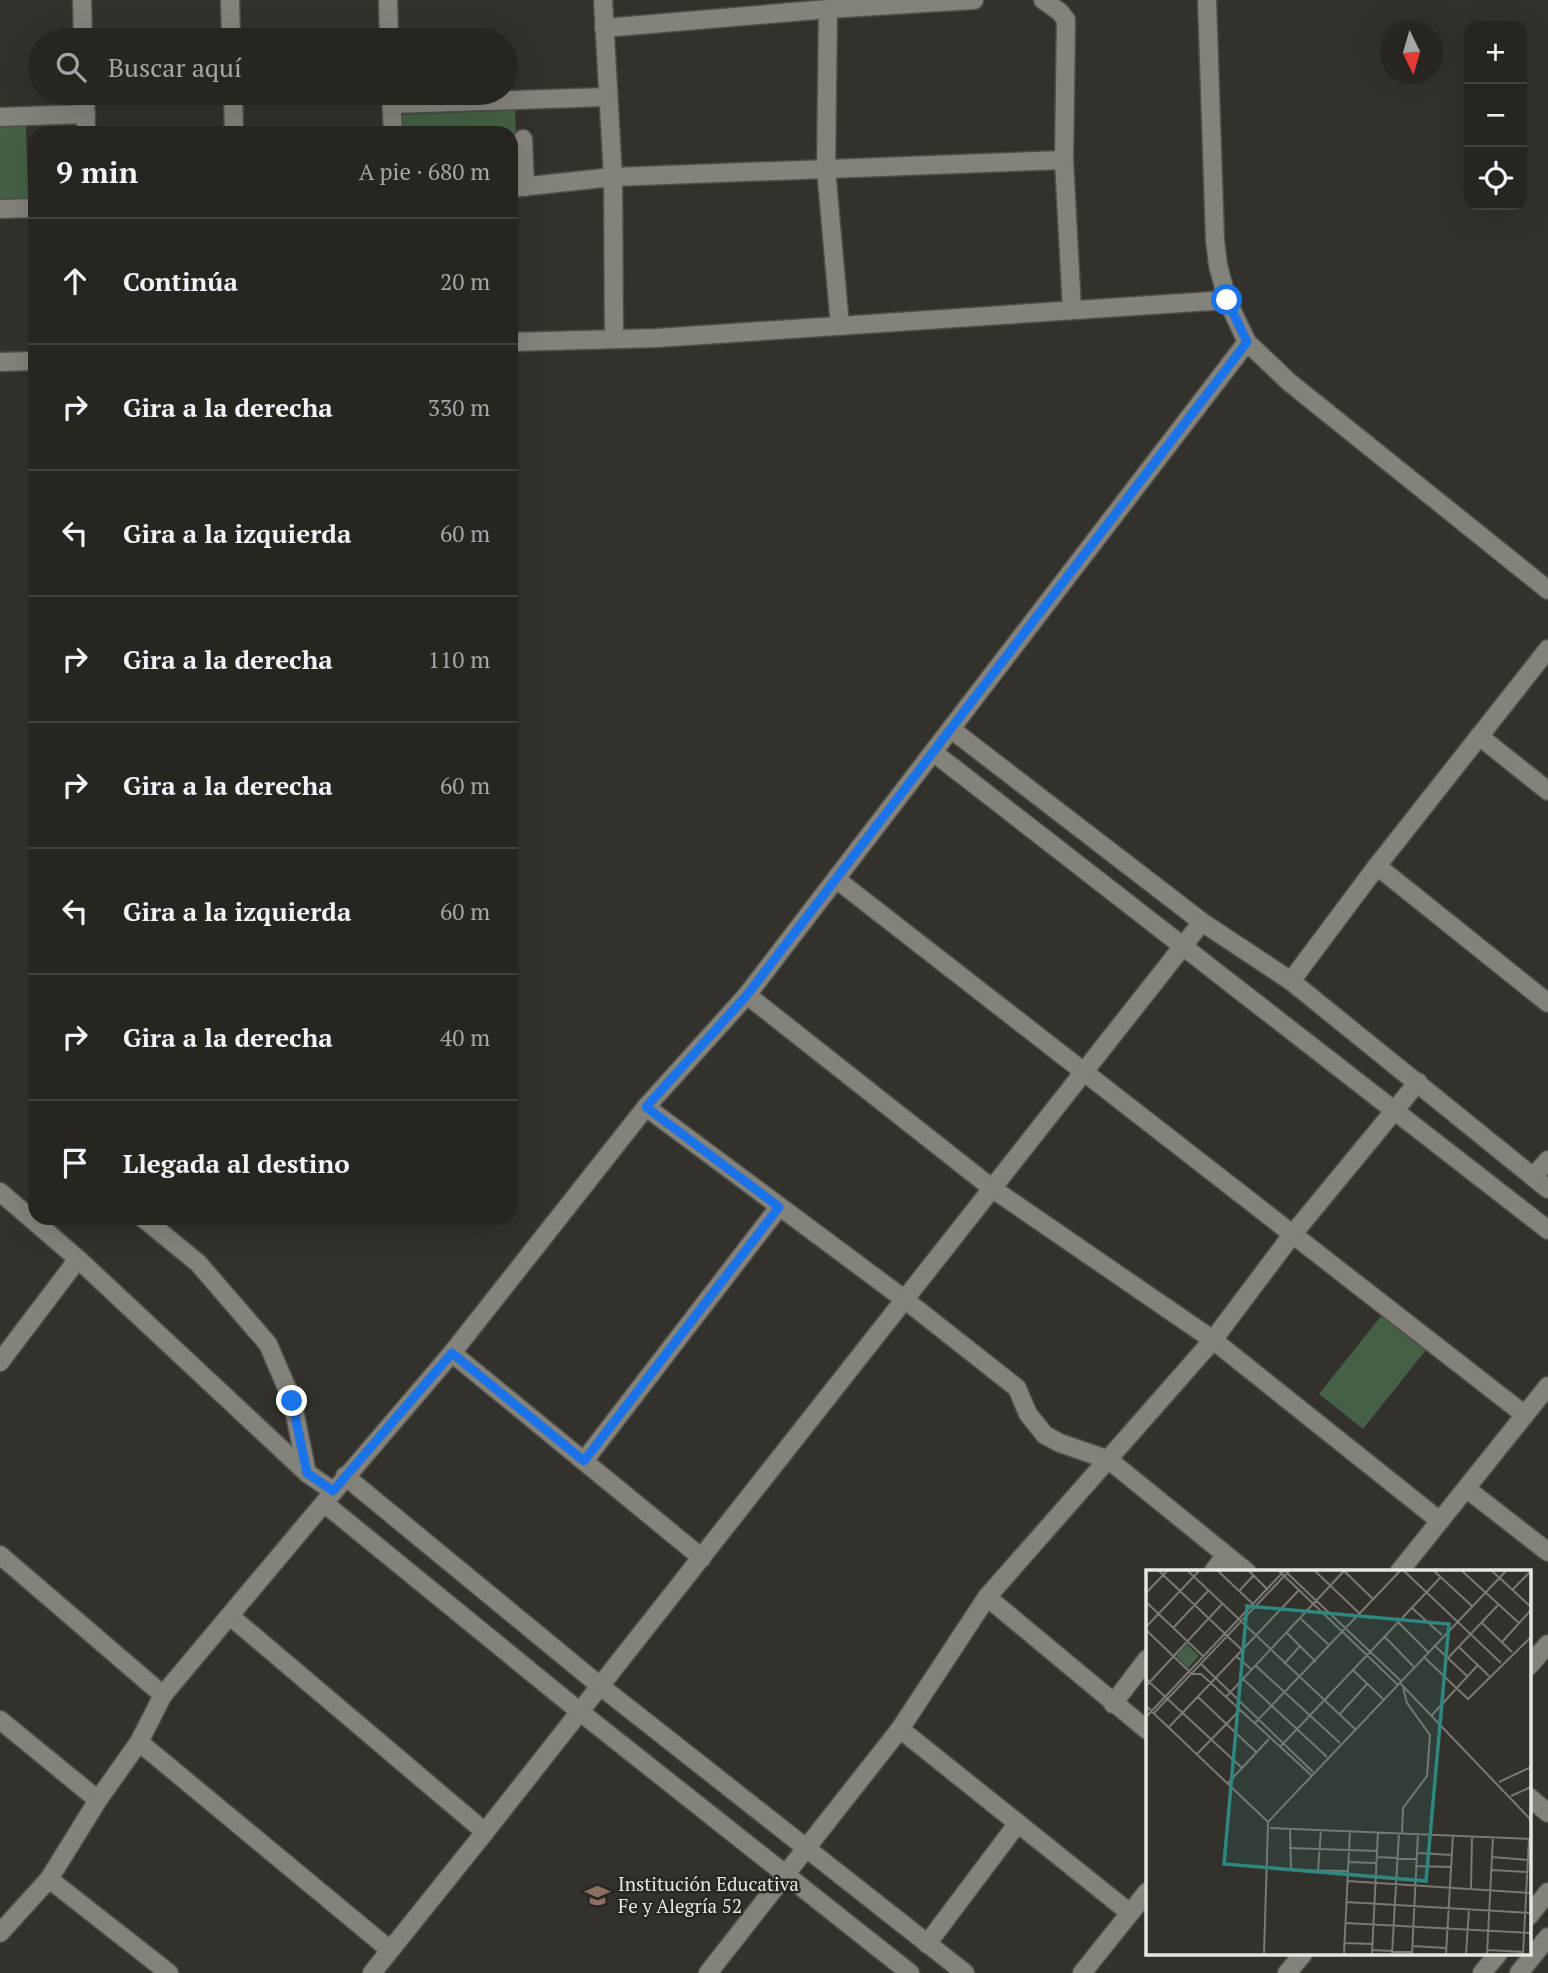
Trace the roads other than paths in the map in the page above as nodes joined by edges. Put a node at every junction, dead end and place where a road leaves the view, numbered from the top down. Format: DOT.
graph roads {
  1 [pos="82,0"];
  2 [pos="230,0"];
  3 [pos="388,0"];
  4 [pos="603,0"];
  5 [pos="974,0"];
  6 [pos="1043,0"];
  7 [pos="1207,0"];
  8 [pos="828,9"];
  9 [pos="83,28"];
  10 [pos="231,28"];
  11 [pos="389,28"];
  12 [pos="604,28"];
  13 [pos="518,97"];
  14 [pos="607,97"];
  15 [pos="86,105"];
  16 [pos="233,105"];
  17 [pos="392,105"];
  18 [pos="86,114"];
  19 [pos="0,117"];
  20 [pos="86,126"];
  21 [pos="234,126"];
  22 [pos="393,126"];
  23 [pos="523,139"];
  24 [pos="1064,160"];
  25 [pos="827,169"];
  26 [pos="612,177"];
  27 [pos="518,188"];
  28 [pos="28,208"];
  29 [pos="0,209"];
  30 [pos="1227,300"];
  31 [pos="1072,310"];
  32 [pos="839,326"];
  33 [pos="614,338"];
  34 [pos="518,342"];
  35 [pos="1247,342"];
  36 [pos="28,361"];
  37 [pos="0,362"];
  38 [pos="1548,590"];
  39 [pos="1548,649"];
  40 [pos="951,729"];
  41 [pos="1479,736"];
  42 [pos="933,752"];
  43 [pos="1548,791"];
  44 [pos="1377,866"];
  45 [pos="836,879"];
  46 [pos="1202,922"];
  47 [pos="1183,947"];
  48 [pos="1291,981"];
  49 [pos="747,995"];
  50 [pos="1548,1003"];
  51 [pos="1084,1073"];
  52 [pos="1418,1082"];
  53 [pos="646,1107"];
  54 [pos="1393,1111"];
  55 [pos="1548,1160"];
  56 [pos="1534,1177"];
  57 [pos="993,1189"];
  58 [pos="1548,1189"];
  59 [pos="0,1192"];
  60 [pos="779,1207"];
  61 [pos="28,1216"];
  62 [pos="38,1225"];
  63 [pos="152,1225"];
  64 [pos="1548,1230"];
  65 [pos="1292,1235"];
  66 [pos="78,1259"];
  67 [pos="904,1299"];
  68 [pos="1213,1340"];
  69 [pos="452,1353"];
  70 [pos="0,1362"];
  71 [pos="1548,1386"];
  72 [pos="1525,1415"];
  73 [pos="1109,1460"];
  74 [pos="584,1461"];
  75 [pos="307,1473"];
  76 [pos="345,1476"];
  77 [pos="1467,1489"];
  78 [pos="329,1497"];
  79 [pos="1440,1521"];
  80 [pos="1548,1552"];
  81 [pos="0,1555"];
  82 [pos="1225,1556"];
  83 [pos="702,1558"];
  84 [pos="1214,1570"];
  85 [pos="1244,1570"];
  86 [pos="1401,1570"];
  87 [pos="987,1597"];
  88 [pos="230,1616"];
  89 [pos="1548,1644"];
  90 [pos="1146,1660"];
  91 [pos="1530,1665"];
  92 [pos="599,1685"];
  93 [pos="163,1695"];
  94 [pos="1113,1704"];
  95 [pos="579,1711"];
  96 [pos="0,1720"];
  97 [pos="900,1729"];
  98 [pos="1146,1729"];
  99 [pos="139,1742"];
  100 [pos="1530,1798"];
  101 [pos="98,1800"];
  102 [pos="1548,1814"];
  103 [pos="1018,1824"];
  104 [pos="485,1832"];
  105 [pos="807,1849"];
  106 [pos="787,1876"];
  107 [pos="49,1879"];
  108 [pos="1548,1892"];
  109 [pos="1146,1893"];
  110 [pos="1130,1913"];
  111 [pos="1530,1915"];
  112 [pos="0,1933"];
  113 [pos="1548,1937"];
  114 [pos="927,1944"];
  115 [pos="390,1950"];
  116 [pos="1302,1955"];
  117 [pos="1497,1955"];
  118 [pos="169,1973"];
  119 [pos="372,1973"];
  120 [pos="709,1973"];
  121 [pos="910,1973"];
  122 [pos="965,1973"];
  123 [pos="1082,1973"];
  124 [pos="1287,1973"];
  125 [pos="1483,1973"];
  126 [pos="1519,1973"];
  1 -- 9 [label="street"];
  2 -- 10 [label="street"];
  3 -- 11 [label="street"];
  4 -- 12 [label="street"];
  5 -- 8 [label="street"];
  6 -- 24 [label="street"];
  7 -- 30 [label="street"];
  8 -- 12 [label="street"];
  8 -- 25 [label="street"];
  12 -- 14 [label="street"];
  13 -- 14 [label="street"];
  14 -- 26 [label="street"];
  15 -- 18 [label="street"];
  16 -- 21 [label="street"];
  17 -- 22 [label="street"];
  18 -- 19 [label="street"];
  18 -- 20 [label="street"];
  23 -- 27 [label="street"];
  24 -- 25 [label="street"];
  24 -- 31 [label="street"];
  25 -- 26 [label="street"];
  25 -- 32 [label="street"];
  26 -- 27 [label="street"];
  26 -- 33 [label="street"];
  28 -- 29 [label="street"];
  30 -- 31 [label="street"];
  30 -- 35 [label="street"];
  31 -- 32 [label="street"];
  32 -- 33 [label="street"];
  33 -- 34 [label="street"];
  35 -- 38 [label="street"];
  35 -- 40 [label="street"];
  36 -- 37 [label="street"];
  39 -- 41 [label="street"];
  40 -- 42 [label="street"];
  40 -- 46 [label="street"];
  41 -- 43 [label="street"];
  41 -- 44 [label="street"];
  42 -- 45 [label="street"];
  42 -- 47 [label="street"];
  44 -- 48 [label="street"];
  44 -- 50 [label="street"];
  45 -- 49 [label="street"];
  45 -- 51 [label="street"];
  46 -- 47 [label="street"];
  46 -- 48 [label="street"];
  47 -- 51 [label="street"];
  47 -- 54 [label="street"];
  48 -- 52 [label="street"];
  49 -- 53 [label="street"];
  49 -- 57 [label="street"];
  51 -- 57 [label="street"];
  51 -- 65 [label="street"];
  52 -- 54 [label="street"];
  52 -- 56 [label="street"];
  53 -- 60 [label="street"];
  53 -- 69 [label="street"];
  54 -- 64 [label="street"];
  54 -- 65 [label="street"];
  55 -- 56 [label="street"];
  56 -- 58 [label="street"];
  57 -- 67 [label="street"];
  57 -- 68 [label="street"];
  59 -- 61 [label="street"];
  60 -- 67 [label="street"];
  60 -- 74 [label="street"];
  62 -- 66 [label="street"];
  63 -- 75 [label="street"];
  65 -- 68 [label="street"];
  65 -- 72 [label="street"];
  66 -- 70 [label="street"];
  66 -- 75 [label="street"];
  67 -- 73 [label="street"];
  67 -- 83 [label="street"];
  68 -- 73 [label="street"];
  68 -- 79 [label="street"];
  69 -- 74 [label="street"];
  69 -- 76 [label="street"];
  71 -- 72 [label="street"];
  72 -- 77 [label="street"];
  73 -- 82 [label="street"];
  73 -- 87 [label="street"];
  74 -- 83 [label="street"];
  75 -- 78 [label="street"];
  76 -- 78 [label="street"];
  76 -- 92 [label="street"];
  77 -- 79 [label="street"];
  77 -- 80 [label="street"];
  78 -- 88 [label="street"];
  78 -- 95 [label="street"];
  79 -- 86 [label="street"];
  81 -- 93 [label="street"];
  82 -- 84 [label="street"];
  82 -- 85 [label="street"];
  83 -- 92 [label="street"];
  87 -- 94 [label="street"];
  87 -- 97 [label="street"];
  88 -- 93 [label="street"];
  88 -- 104 [label="street"];
  89 -- 91 [label="street"];
  90 -- 94 [label="street"];
  92 -- 95 [label="street"];
  92 -- 105 [label="street"];
  93 -- 99 [label="street"];
  94 -- 98 [label="street"];
  95 -- 104 [label="street"];
  95 -- 106 [label="street"];
  96 -- 101 [label="street"];
  97 -- 103 [label="street"];
  97 -- 105 [label="street"];
  99 -- 101 [label="street"];
  99 -- 115 [label="street"];
  100 -- 102 [label="street"];
  101 -- 107 [label="street"];
  103 -- 110 [label="street"];
  103 -- 114 [label="street"];
  104 -- 115 [label="street"];
  105 -- 106 [label="street"];
  105 -- 114 [label="street"];
  106 -- 120 [label="street"];
  106 -- 121 [label="street"];
  107 -- 112 [label="street"];
  107 -- 118 [label="street"];
  108 -- 111 [label="street"];
  109 -- 110 [label="street"];
  110 -- 123 [label="street"];
  113 -- 126 [label="street"];
  114 -- 122 [label="street"];
  115 -- 119 [label="street"];
  116 -- 124 [label="street"];
  117 -- 125 [label="street"];
}
